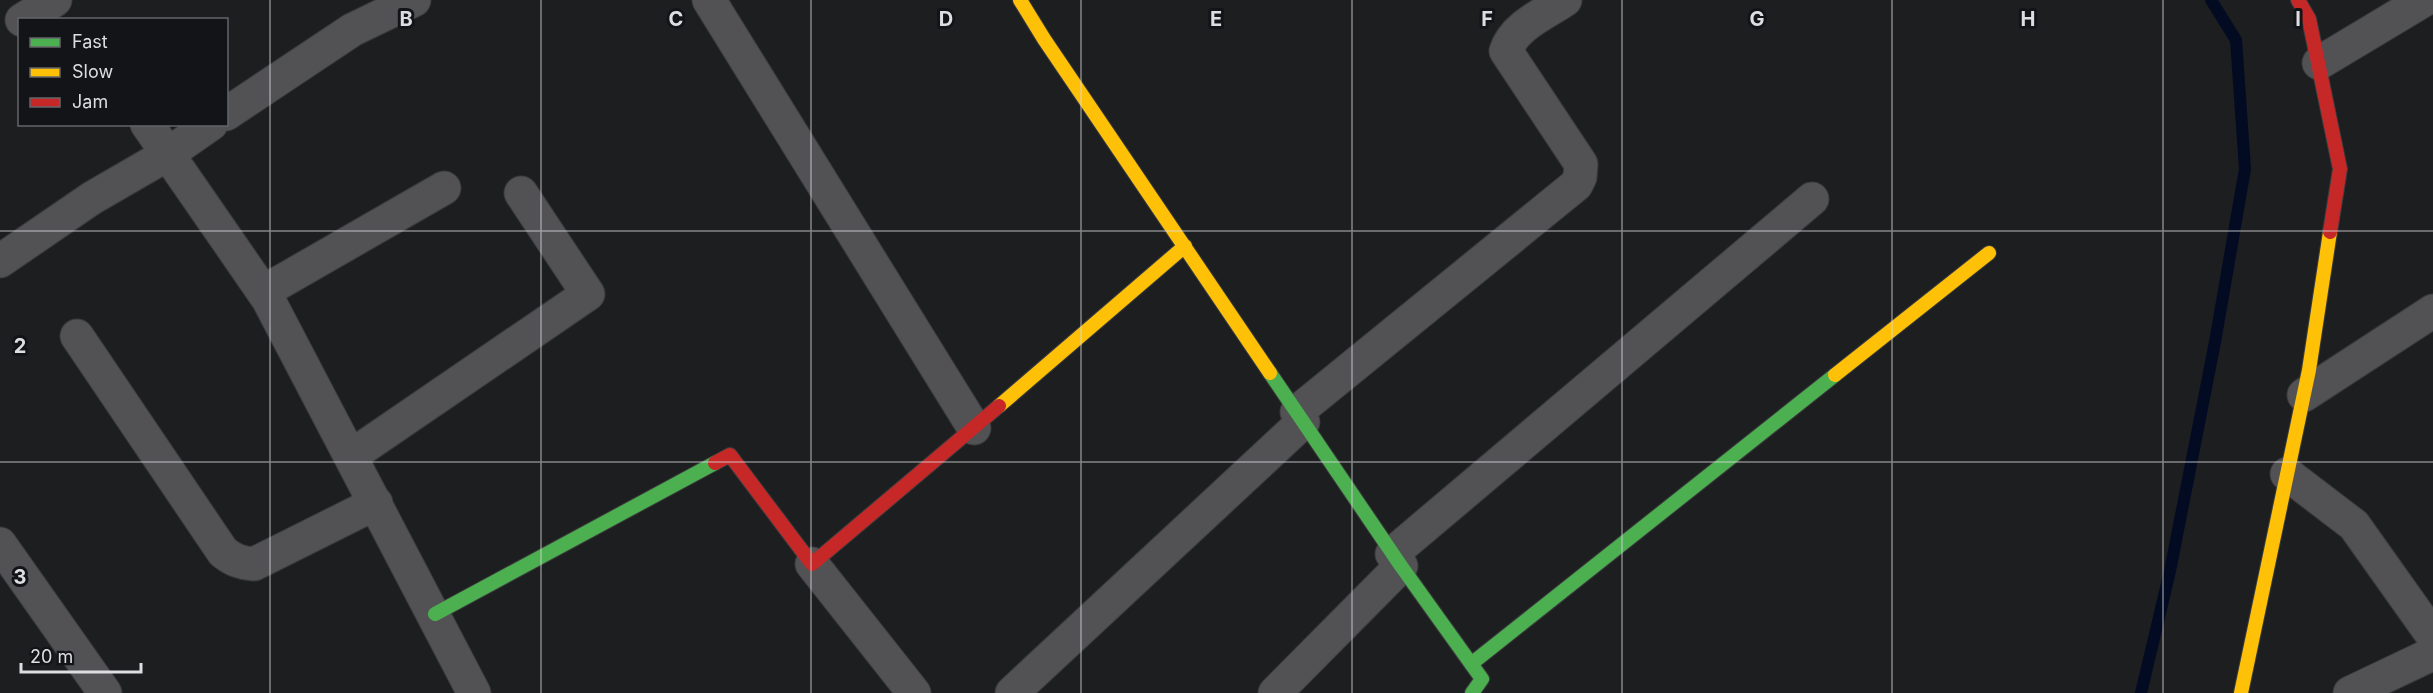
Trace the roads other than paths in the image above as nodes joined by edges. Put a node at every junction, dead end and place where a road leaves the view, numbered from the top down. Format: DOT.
graph roads {
  1 [pos="55,0"];
  2 [pos="60,0"];
  3 [pos="414,0"];
  4 [pos="709,0"];
  5 [pos="1020,0"];
  6 [pos="1564,0"];
  7 [pos="2298,0"];
  8 [pos="2424,0"];
  9 [pos="24,18"];
  10 [pos="73,18"];
  11 [pos="18,22"];
  12 [pos="0,32"];
  13 [pos="2319,63"];
  14 [pos="228,113"];
  15 [pos="148,126"];
  16 [pos="208,126"];
  17 [pos="168,154"];
  18 [pos="444,188"];
  19 [pos="521,193"];
  20 [pos="1812,199"];
  21 [pos="1185,246"];
  22 [pos="1989,253"];
  23 [pos="0,261"];
  24 [pos="262,292"];
  25 [pos="2433,312"];
  26 [pos="77,336"];
  27 [pos="2304,395"];
  28 [pos="1300,417"];
  29 [pos="974,428"];
  30 [pos="351,456"];
  31 [pos="2287,474"];
  32 [pos="376,503"];
  33 [pos="0,544"];
  34 [pos="1396,560"];
  35 [pos="812,564"];
  36 [pos="435,614"];
  37 [pos="2432,643"];
  38 [pos="1471,664"];
  39 [pos="105,693"];
  40 [pos="474,693"];
  41 [pos="914,693"];
  42 [pos="1012,693"];
  43 [pos="1275,693"];
  44 [pos="1472,693"];
  45 [pos="2241,693"];
  46 [pos="2350,693"];
  1 -- 9 [label="street"];
  2 -- 10 [label="street"];
  3 -- 14 [label="street"];
  4 -- 29 [label="street"];
  5 -- 21 [label="street"];
  6 -- 28 [label="street"];
  7 -- 13 [label="street"];
  8 -- 13 [label="street"];
  11 -- 12 [label="street"];
  13 -- 27 [label="street"];
  15 -- 17 [label="street"];
  16 -- 17 [label="street"];
  17 -- 23 [label="street"];
  17 -- 24 [label="street"];
  18 -- 24 [label="street"];
  19 -- 30 [label="street"];
  20 -- 34 [label="street"];
  21 -- 28 [label="street"];
  21 -- 29 [label="street"];
  22 -- 38 [label="street"];
  24 -- 30 [label="street"];
  25 -- 27 [label="street"];
  26 -- 32 [label="street"];
  27 -- 31 [label="street"];
  28 -- 34 [label="street"];
  28 -- 42 [label="street"];
  29 -- 35 [label="street"];
  30 -- 32 [label="street"];
  31 -- 37 [label="street"];
  31 -- 45 [label="street"];
  32 -- 36 [label="street"];
  33 -- 39 [label="street"];
  34 -- 38 [label="street"];
  34 -- 43 [label="street"];
  35 -- 36 [label="street"];
  35 -- 41 [label="street"];
  36 -- 40 [label="street"];
  37 -- 46 [label="street"];
  38 -- 44 [label="street"];
}
